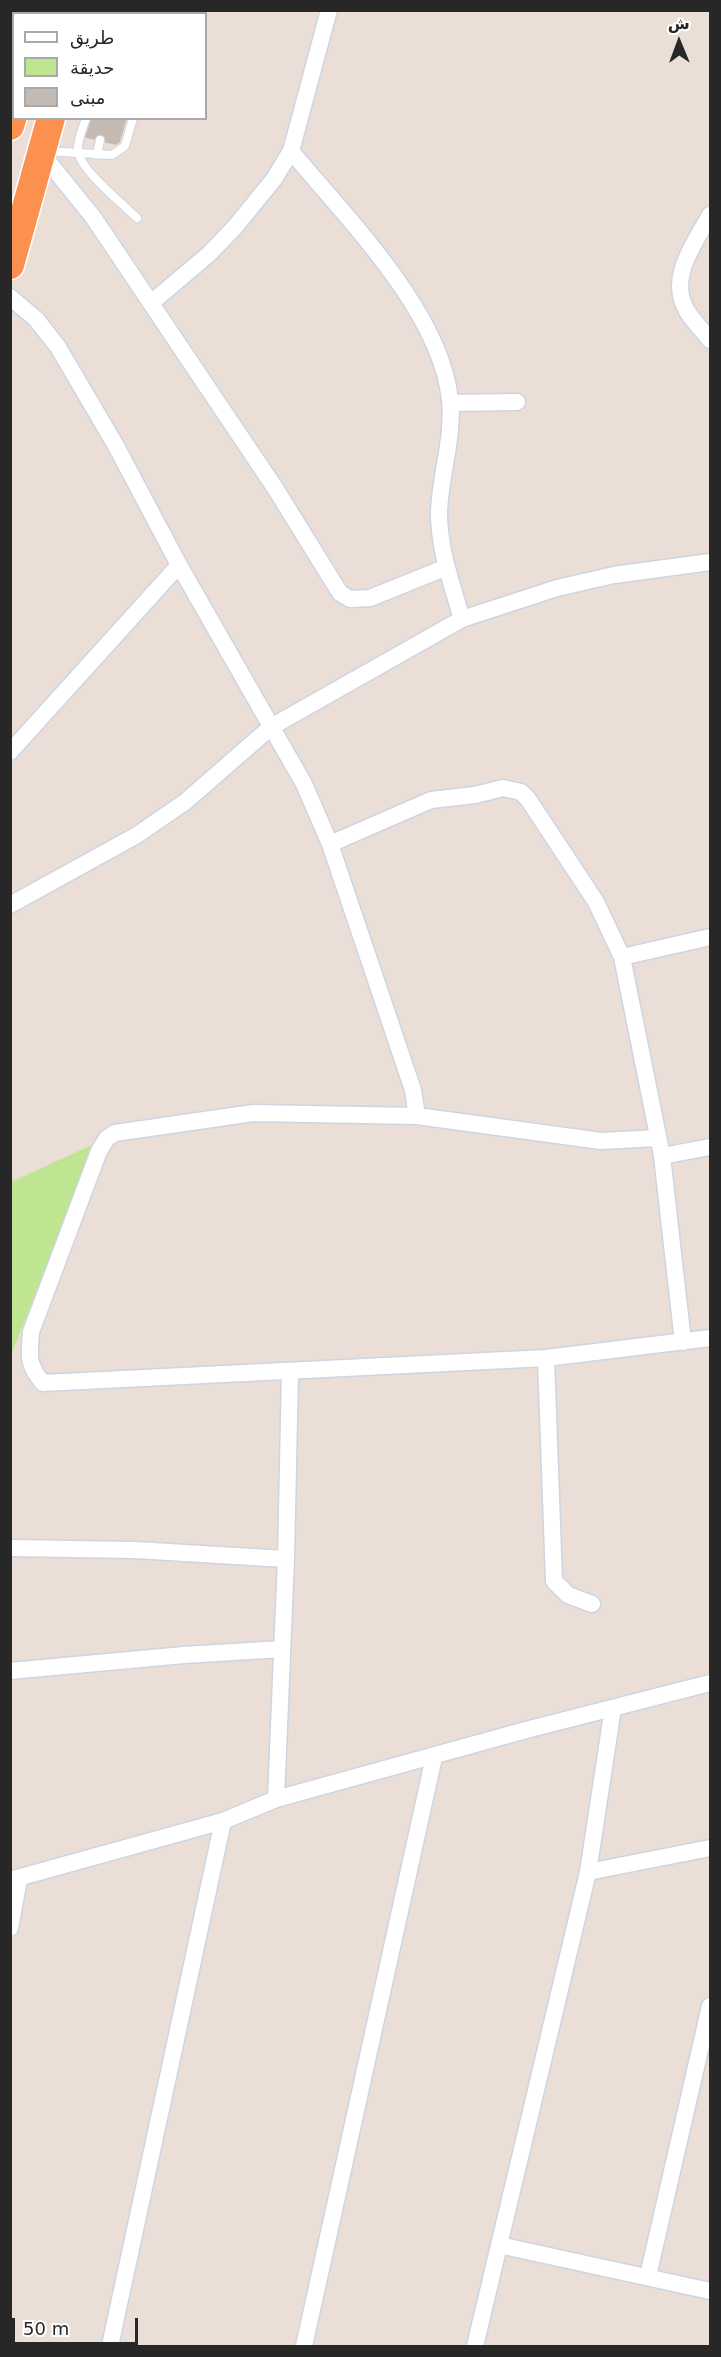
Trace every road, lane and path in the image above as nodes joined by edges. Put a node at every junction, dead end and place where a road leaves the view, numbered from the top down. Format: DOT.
graph roads {
  1 [pos="329,10"];
  2 [pos="50,120"];
  3 [pos="85,120"];
  4 [pos="132,120"];
  5 [pos="100,140"];
  6 [pos="291,151"];
  7 [pos="42,152"];
  8 [pos="79,153"];
  9 [pos="97,155"];
  10 [pos="711,215"];
  11 [pos="137,218"];
  12 [pos="10,265"];
  13 [pos="10,297"];
  14 [pos="150,303"];
  15 [pos="711,340"];
  16 [pos="517,402"];
  17 [pos="451,403"];
  18 [pos="711,562"];
  19 [pos="179,565"];
  20 [pos="447,567"];
  21 [pos="462,619"];
  22 [pos="271,727"];
  23 [pos="10,752"];
  24 [pos="330,844"];
  25 [pos="10,905"];
  26 [pos="711,937"];
  27 [pos="622,957"];
  28 [pos="417,1116"];
  29 [pos="657,1138"];
  30 [pos="711,1147"];
  31 [pos="662,1156"];
  32 [pos="711,1338"];
  33 [pos="683,1342"];
  34 [pos="546,1358"];
  35 [pos="290,1372"];
  36 [pos="10,1548"];
  37 [pos="286,1558"];
  38 [pos="592,1604"];
  39 [pos="281,1649"];
  40 [pos="10,1671"];
  41 [pos="711,1683"];
  42 [pos="613,1708"];
  43 [pos="434,1757"];
  44 [pos="276,1799"];
  45 [pos="223,1821"];
  46 [pos="711,1848"];
  47 [pos="588,1872"];
  48 [pos="15,1879"];
  49 [pos="10,1928"];
  50 [pos="711,2006"];
  51 [pos="499,2245"];
  52 [pos="648,2276"];
  53 [pos="711,2291"];
  54 [pos="110,2346"];
  55 [pos="304,2346"];
  56 [pos="475,2346"];
  1 -- 6 [label="street"];
  2 -- 7 [label="highway"];
  3 -- 8 [label="lane"];
  4 -- 9 [label="lane"];
  5 -- 9 [label="lane"];
  6 -- 14 [label="street"];
  6 -- 17 [label="street"];
  7 -- 8 [label="lane"];
  7 -- 12 [label="highway"];
  7 -- 14 [label="street"];
  8 -- 9 [label="lane"];
  8 -- 11 [label="lane"];
  10 -- 15 [label="street"];
  13 -- 19 [label="street"];
  14 -- 20 [label="street"];
  16 -- 17 [label="street"];
  17 -- 20 [label="street"];
  18 -- 21 [label="street"];
  19 -- 22 [label="street"];
  19 -- 23 [label="street"];
  20 -- 21 [label="street"];
  21 -- 22 [label="street"];
  22 -- 24 [label="street"];
  22 -- 25 [label="street"];
  24 -- 27 [label="street"];
  24 -- 28 [label="street"];
  26 -- 27 [label="street"];
  27 -- 29 [label="street"];
  28 -- 29 [label="street"];
  28 -- 35 [label="street"];
  29 -- 31 [label="street"];
  30 -- 31 [label="street"];
  31 -- 33 [label="street"];
  32 -- 33 [label="street"];
  33 -- 34 [label="street"];
  34 -- 35 [label="street"];
  34 -- 38 [label="street"];
  35 -- 37 [label="street"];
  36 -- 37 [label="street"];
  37 -- 39 [label="street"];
  39 -- 40 [label="street"];
  39 -- 44 [label="street"];
  41 -- 42 [label="street"];
  42 -- 43 [label="street"];
  42 -- 47 [label="street"];
  43 -- 44 [label="street"];
  43 -- 55 [label="street"];
  44 -- 45 [label="street"];
  45 -- 48 [label="street"];
  45 -- 54 [label="street"];
  46 -- 47 [label="street"];
  47 -- 51 [label="street"];
  48 -- 49 [label="street"];
  50 -- 52 [label="street"];
  51 -- 52 [label="street"];
  51 -- 56 [label="street"];
  52 -- 53 [label="street"];
}
